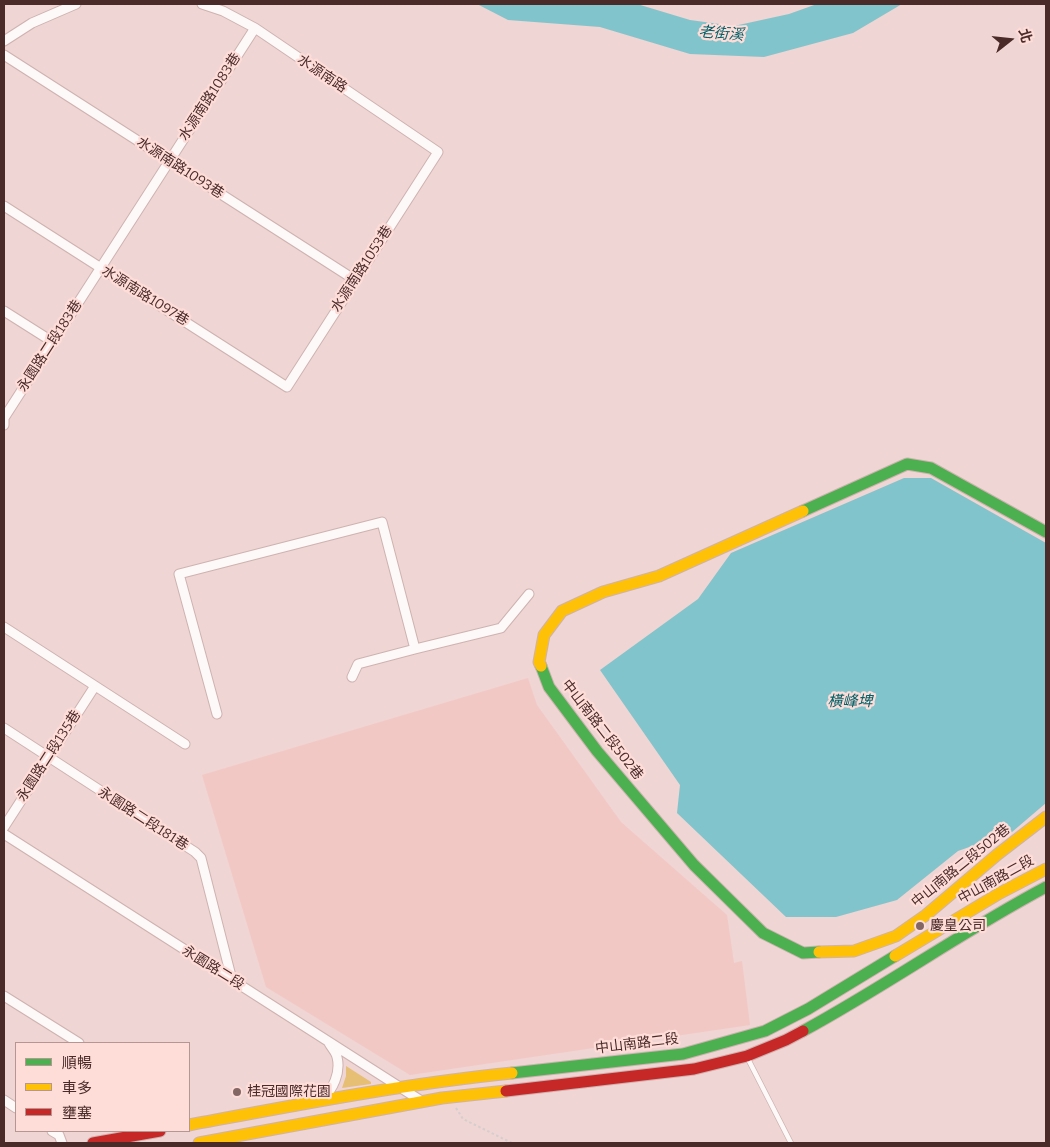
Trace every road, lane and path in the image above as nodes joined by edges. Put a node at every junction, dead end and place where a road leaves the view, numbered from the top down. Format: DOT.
graph roads {
  1 [pos="76,4"];
  2 [pos="202,4"];
  3 [pos="255,28"];
  4 [pos="4,41"];
  5 [pos="4,55"];
  6 [pos="438,152"];
  7 [pos="169,161"];
  8 [pos="4,206"];
  9 [pos="100,268"];
  10 [pos="356,280"];
  11 [pos="4,311"];
  12 [pos="52,342"];
  13 [pos="287,386"];
  14 [pos="4,418"];
  15 [pos="4,425"];
  16 [pos="1046,532"];
  17 [pos="529,594"];
  18 [pos="4,626"];
  19 [pos="415,649"];
  20 [pos="352,677"];
  21 [pos="94,686"];
  22 [pos="217,714"];
  23 [pos="4,728"];
  24 [pos="185,744"];
  25 [pos="48,757"];
  26 [pos="1046,817"];
  27 [pos="4,827"];
  28 [pos="4,834"];
  29 [pos="1046,869"];
  30 [pos="1046,887"];
  31 [pos="232,980"];
  32 [pos="4,996"];
  33 [pos="327,1041"];
  34 [pos="77,1042"];
  35 [pos="747,1056"];
  36 [pos="475,1077"];
  37 [pos="401,1088"];
  38 [pos="478,1094"];
  39 [pos="4,1100"];
  40 [pos="321,1101"];
  41 [pos="422,1102"];
  42 [pos="15,1107"];
  43 [pos="455,1108"];
  44 [pos="190,1125"];
  45 [pos="54,1132"];
  46 [pos="153,1132"];
  47 [pos="120,1137"];
  48 [pos="62,1143"];
  49 [pos="93,1143"];
  50 [pos="199,1143"];
  51 [pos="512,1143"];
  52 [pos="791,1143"];
  1 -- 4 [label="street"];
  2 -- 3 [label="street, 水源南路"];
  3 -- 6 [label="street, 水源南路"];
  3 -- 7 [label="street, 水源南路1083巷"];
  5 -- 7 [label="street, 水源南路1093巷"];
  6 -- 10 [label="street, 水源南路1053巷"];
  7 -- 9 [label="street, 水源南路1083巷"];
  7 -- 10 [label="street, 水源南路1093巷"];
  8 -- 9 [label="street, 水源南路1097巷"];
  9 -- 12 [label="street, 永園路二段183巷"];
  9 -- 13 [label="street, 水源南路1097巷"];
  10 -- 13 [label="street, 水源南路1053巷"];
  11 -- 12 [label="street"];
  12 -- 14 [label="street, 永園路二段183巷"];
  14 -- 15 [label="street, 永園路二段183巷"];
  16 -- 26 [label="main road, 中山南路二段502巷"];
  17 -- 19 [label="street"];
  18 -- 21 [label="street"];
  19 -- 20 [label="street"];
  19 -- 22 [label="street"];
  21 -- 24 [label="street"];
  21 -- 25 [label="street, 永園路二段135巷"];
  23 -- 25 [label="street, 永園路二段181巷"];
  25 -- 27 [label="street, 永園路二段135巷"];
  25 -- 31 [label="street, 永園路二段181巷"];
  28 -- 31 [label="street, 永園路二段"];
  29 -- 36 [label="main road, 中山南路二段"];
  30 -- 35 [label="main road"];
  31 -- 33 [label="street, 永園路二段"];
  32 -- 34 [label="street"];
  33 -- 37 [label="street, 永園路二段"];
  33 -- 40 [label="street"];
  35 -- 38 [label="main road"];
  35 -- 52 [label="lane"];
  36 -- 37 [label="main road, 中山南路二段"];
  36 -- 38 [label="lane"];
  37 -- 40 [label="main road, 中山南路二段"];
  37 -- 41 [label="street, 永園路二段"];
  38 -- 41 [label="main road"];
  39 -- 42 [label="street"];
  40 -- 44 [label="main road, 中山南路二段"];
  41 -- 50 [label="main road"];
  43 -- 51 [label="path"];
  45 -- 48 [label="street"];
  46 -- 47 [label="main road"];
  47 -- 49 [label="main road"];
}
